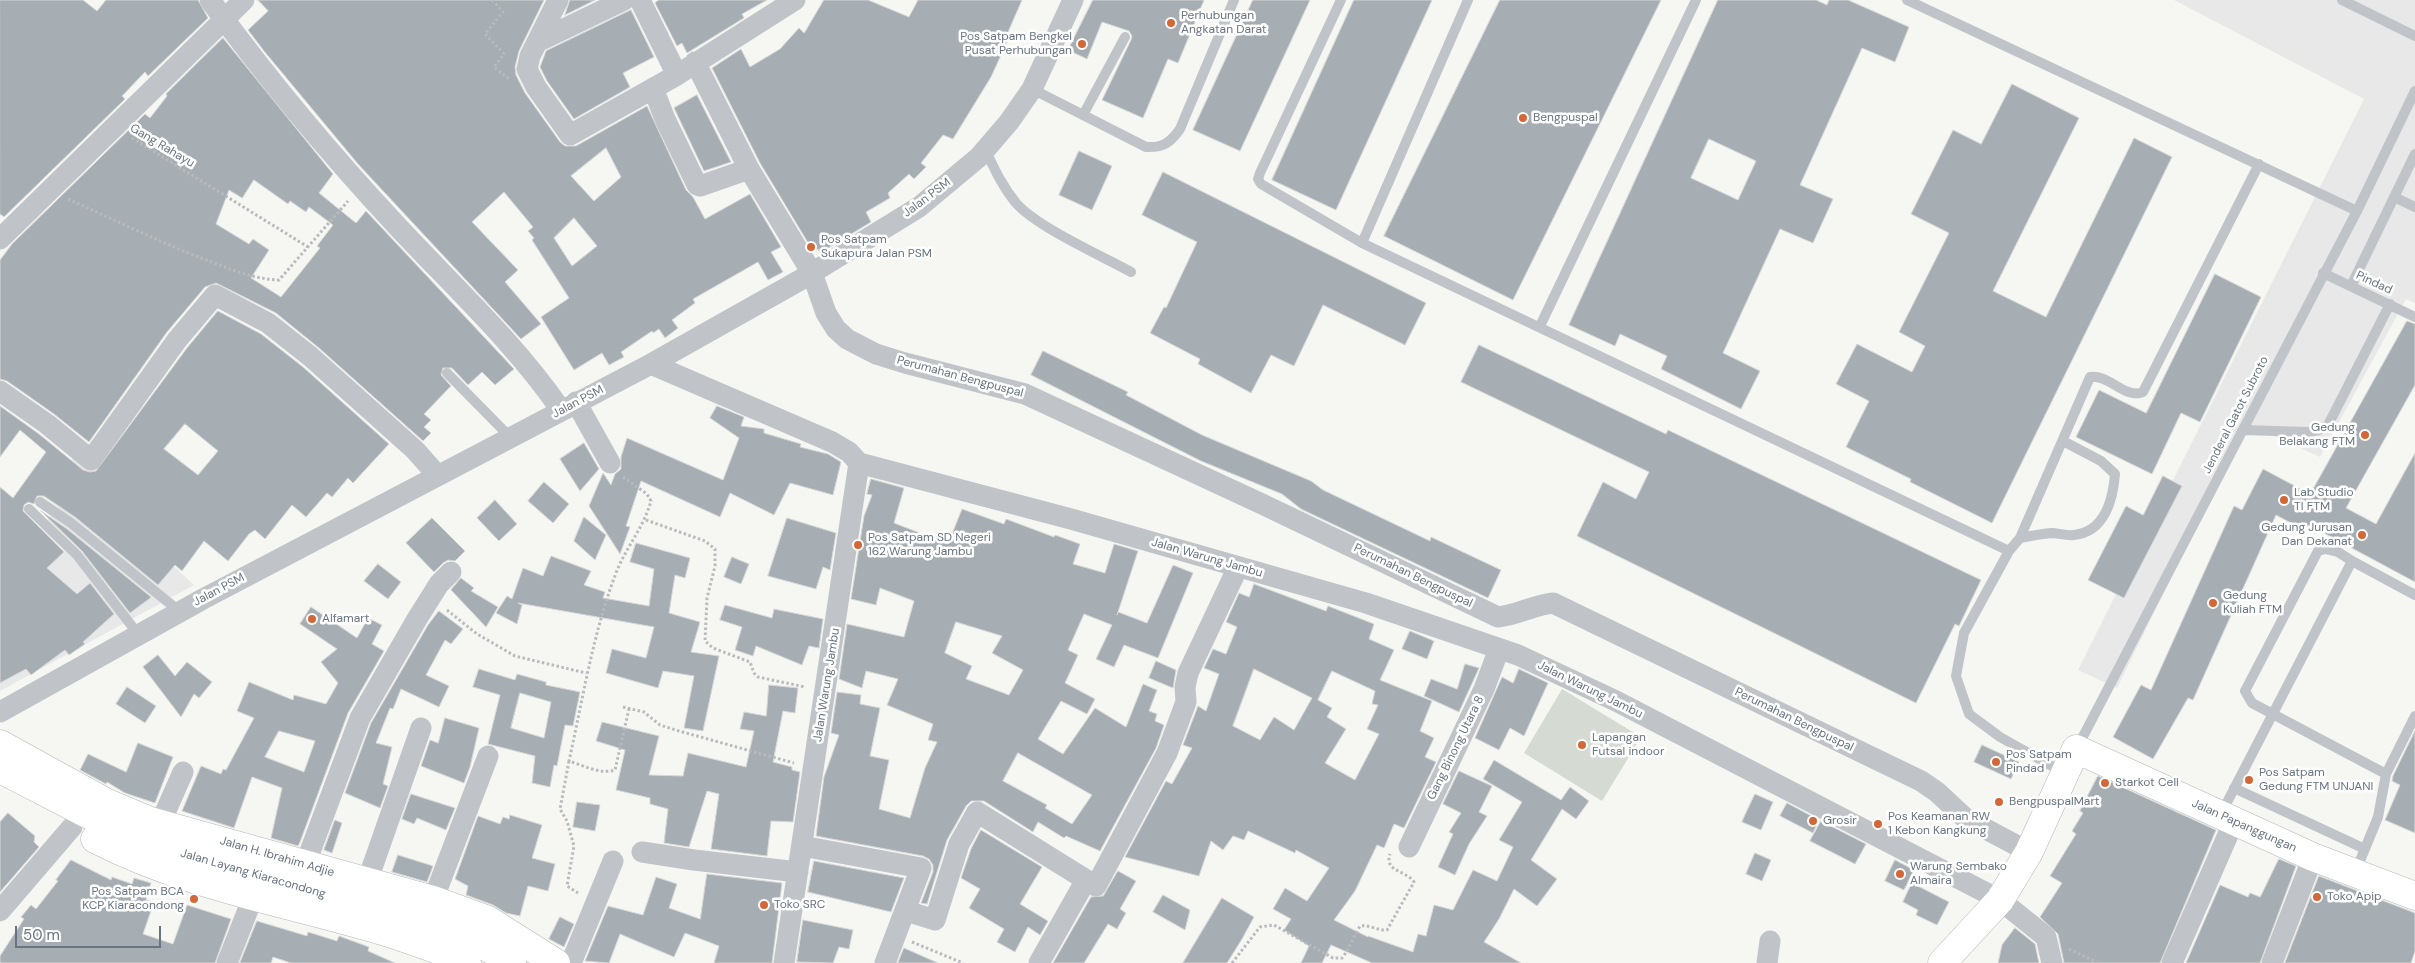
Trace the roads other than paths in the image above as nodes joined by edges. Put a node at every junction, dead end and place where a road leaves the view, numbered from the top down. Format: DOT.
graph roads {
  1 [pos="210,0"];
  2 [pos="244,0"];
  3 [pos="558,0"];
  4 [pos="624,0"];
  5 [pos="640,0"];
  6 [pos="795,0"];
  7 [pos="1073,0"];
  8 [pos="1234,0"];
  9 [pos="1341,0"];
  10 [pos="1468,0"];
  11 [pos="1696,0"];
  12 [pos="1907,0"];
  13 [pos="2342,0"];
  14 [pos="224,19"];
  15 [pos="2415,36"];
  16 [pos="1124,37"];
  17 [pos="537,42"];
  18 [pos="695,62"];
  19 [pos="677,75"];
  20 [pos="653,88"];
  21 [pos="1032,89"];
  22 [pos="2415,91"];
  23 [pos="1083,115"];
  24 [pos="985,149"];
  25 [pos="2415,154"];
  26 [pos="2259,164"];
  27 [pos="748,169"];
  28 [pos="2394,197"];
  29 [pos="2415,207"];
  30 [pos="2357,211"];
  31 [pos="0,239"];
  32 [pos="1362,243"];
  33 [pos="1131,272"];
  34 [pos="812,273"];
  35 [pos="2323,273"];
  36 [pos="2351,286"];
  37 [pos="2390,304"];
  38 [pos="2415,317"];
  39 [pos="1540,326"];
  40 [pos="651,364"];
  41 [pos="447,373"];
  42 [pos="0,391"];
  43 [pos="569,406"];
  44 [pos="2243,430"];
  45 [pos="511,438"];
  46 [pos="2063,441"];
  47 [pos="859,463"];
  48 [pos="615,469"];
  49 [pos="438,476"];
  50 [pos="40,502"];
  51 [pos="30,509"];
  52 [pos="2020,538"];
  53 [pos="2009,551"];
  54 [pos="2352,561"];
  55 [pos="1238,567"];
  56 [pos="451,572"];
  57 [pos="2415,595"];
  58 [pos="179,611"];
  59 [pos="138,634"];
  60 [pos="1499,649"];
  61 [pos="0,712"];
  62 [pos="2273,714"];
  63 [pos="2415,716"];
  64 [pos="421,728"];
  65 [pos="0,744"];
  66 [pos="2076,749"];
  67 [pos="488,756"];
  68 [pos="0,769"];
  69 [pos="183,772"];
  70 [pos="2064,774"];
  71 [pos="2386,774"];
  72 [pos="0,785"];
  73 [pos="2234,788"];
  74 [pos="2227,818"];
  75 [pos="160,824"];
  76 [pos="72,828"];
  77 [pos="802,846"];
  78 [pos="1400,849"];
  79 [pos="642,852"];
  80 [pos="2029,852"];
  81 [pos="2313,857"];
  82 [pos="613,861"];
  83 [pos="2360,861"];
  84 [pos="304,865"];
  85 [pos="798,872"];
  86 [pos="1086,880"];
  87 [pos="367,882"];
  88 [pos="2004,894"];
  89 [pos="2415,896"];
  90 [pos="253,897"];
  91 [pos="433,900"];
  92 [pos="0,911"];
  93 [pos="906,911"];
  94 [pos="1770,941"];
  95 [pos="457,961"];
  96 [pos="227,963"];
  97 [pos="512,963"];
  98 [pos="556,963"];
  99 [pos="572,963"];
  100 [pos="784,963"];
  101 [pos="885,963"];
  102 [pos="1039,963"];
  103 [pos="1767,963"];
  104 [pos="1942,963"];
  105 [pos="2052,963"];
  106 [pos="2172,963"];
  107 [pos="2272,963"];
  1 -- 14 [label="street"];
  2 -- 14 [label="street"];
  3 -- 17 [label="street"];
  4 -- 17 [label="street"];
  5 -- 19 [label="street"];
  6 -- 18 [label="street"];
  7 -- 21 [label="street, Jalan PSM"];
  8 -- 23 [label="lane"];
  9 -- 32 [label="lane"];
  10 -- 32 [label="lane"];
  11 -- 39 [label="lane"];
  12 -- 26 [label="lane"];
  13 -- 15 [label="lane"];
  14 -- 31 [label="street"];
  14 -- 43 [label="street"];
  16 -- 23 [label="lane"];
  17 -- 20 [label="street"];
  18 -- 19 [label="street"];
  18 -- 27 [label="street, Perumahan Bengpuspal"];
  19 -- 20 [label="street"];
  20 -- 27 [label="street"];
  21 -- 23 [label="lane"];
  21 -- 24 [label="street, Jalan PSM"];
  22 -- 30 [label="lane, Jenderal Gatot Subroto"];
  24 -- 33 [label="lane"];
  24 -- 34 [label="street, Jalan PSM"];
  25 -- 28 [label="lane"];
  26 -- 30 [label="lane"];
  26 -- 46 [label="lane"];
  27 -- 34 [label="street, Perumahan Bengpuspal"];
  28 -- 29 [label="lane"];
  28 -- 36 [label="lane"];
  30 -- 35 [label="lane, Jenderal Gatot Subroto"];
  32 -- 39 [label="lane"];
  34 -- 40 [label="street, Jalan PSM"];
  34 -- 80 [label="street, Perumahan Bengpuspal"];
  35 -- 36 [label="lane, Pindad"];
  35 -- 44 [label="lane, Jenderal Gatot Subroto"];
  36 -- 37 [label="lane, Pindad"];
  37 -- 38 [label="lane, Pindad"];
  37 -- 44 [label="lane"];
  39 -- 53 [label="lane"];
  40 -- 43 [label="street, Jalan PSM"];
  40 -- 47 [label="street"];
  41 -- 45 [label="lane"];
  42 -- 49 [label="street"];
  43 -- 45 [label="street, Jalan PSM"];
  43 -- 48 [label="street"];
  44 -- 66 [label="lane, Jenderal Gatot Subroto"];
  45 -- 49 [label="street, Jalan PSM"];
  46 -- 52 [label="lane"];
  46 -- 52 [label="lane"];
  47 -- 55 [label="street, Jalan Warung Jambu"];
  47 -- 77 [label="street, Jalan Warung Jambu"];
  49 -- 58 [label="street, Jalan PSM"];
  50 -- 58 [label="lane"];
  51 -- 59 [label="lane"];
  52 -- 53 [label="lane"];
  53 -- 70 [label="lane"];
  54 -- 57 [label="lane"];
  54 -- 62 [label="lane"];
  54 -- 62 [label="lane"];
  55 -- 60 [label="street, Jalan Warung Jambu"];
  55 -- 86 [label="street"];
  56 -- 84 [label="street"];
  58 -- 59 [label="street, Jalan PSM"];
  59 -- 61 [label="street, Jalan PSM"];
  60 -- 78 [label="street, Gang Binong Utara 8"];
  60 -- 88 [label="street, Jalan Warung Jambu"];
  62 -- 71 [label="lane"];
  62 -- 73 [label="lane"];
  63 -- 71 [label="lane"];
  64 -- 87 [label="street"];
  65 -- 75 [label="main road, Jalan H. Ibrahim Adjie"];
  66 -- 70 [label="main road"];
  66 -- 74 [label="main road, Jalan Papanggungan"];
  67 -- 91 [label="street"];
  68 -- 97 [label="main road, Jalan Layang Kiaracondong"];
  69 -- 75 [label="street"];
  70 -- 80 [label="main road"];
  71 -- 83 [label="lane"];
  72 -- 76 [label="main road"];
  73 -- 74 [label="lane"];
  73 -- 83 [label="lane"];
  74 -- 81 [label="main road, Jalan Papanggungan"];
  74 -- 106 [label="street"];
  75 -- 84 [label="main road, Jalan H. Ibrahim Adjie"];
  76 -- 90 [label="main road"];
  76 -- 92 [label="street"];
  77 -- 85 [label="street, Jalan Warung Jambu"];
  77 -- 93 [label="street"];
  79 -- 85 [label="street"];
  80 -- 88 [label="main road"];
  81 -- 83 [label="main road, Jalan Papanggungan"];
  81 -- 107 [label="street"];
  82 -- 99 [label="street"];
  83 -- 89 [label="main road, Jalan Papanggungan"];
  84 -- 87 [label="main road, Jalan H. Ibrahim Adjie"];
  85 -- 100 [label="street, Jalan Warung Jambu"];
  86 -- 93 [label="street"];
  86 -- 102 [label="street"];
  87 -- 91 [label="main road, Jalan H. Ibrahim Adjie"];
  88 -- 104 [label="main road"];
  88 -- 105 [label="street, Jalan Warung Jambu"];
  90 -- 95 [label="main road"];
  90 -- 96 [label="street"];
  91 -- 98 [label="main road, Jalan H. Ibrahim Adjie"];
  93 -- 101 [label="street"];
  94 -- 103 [label="street"];
}
